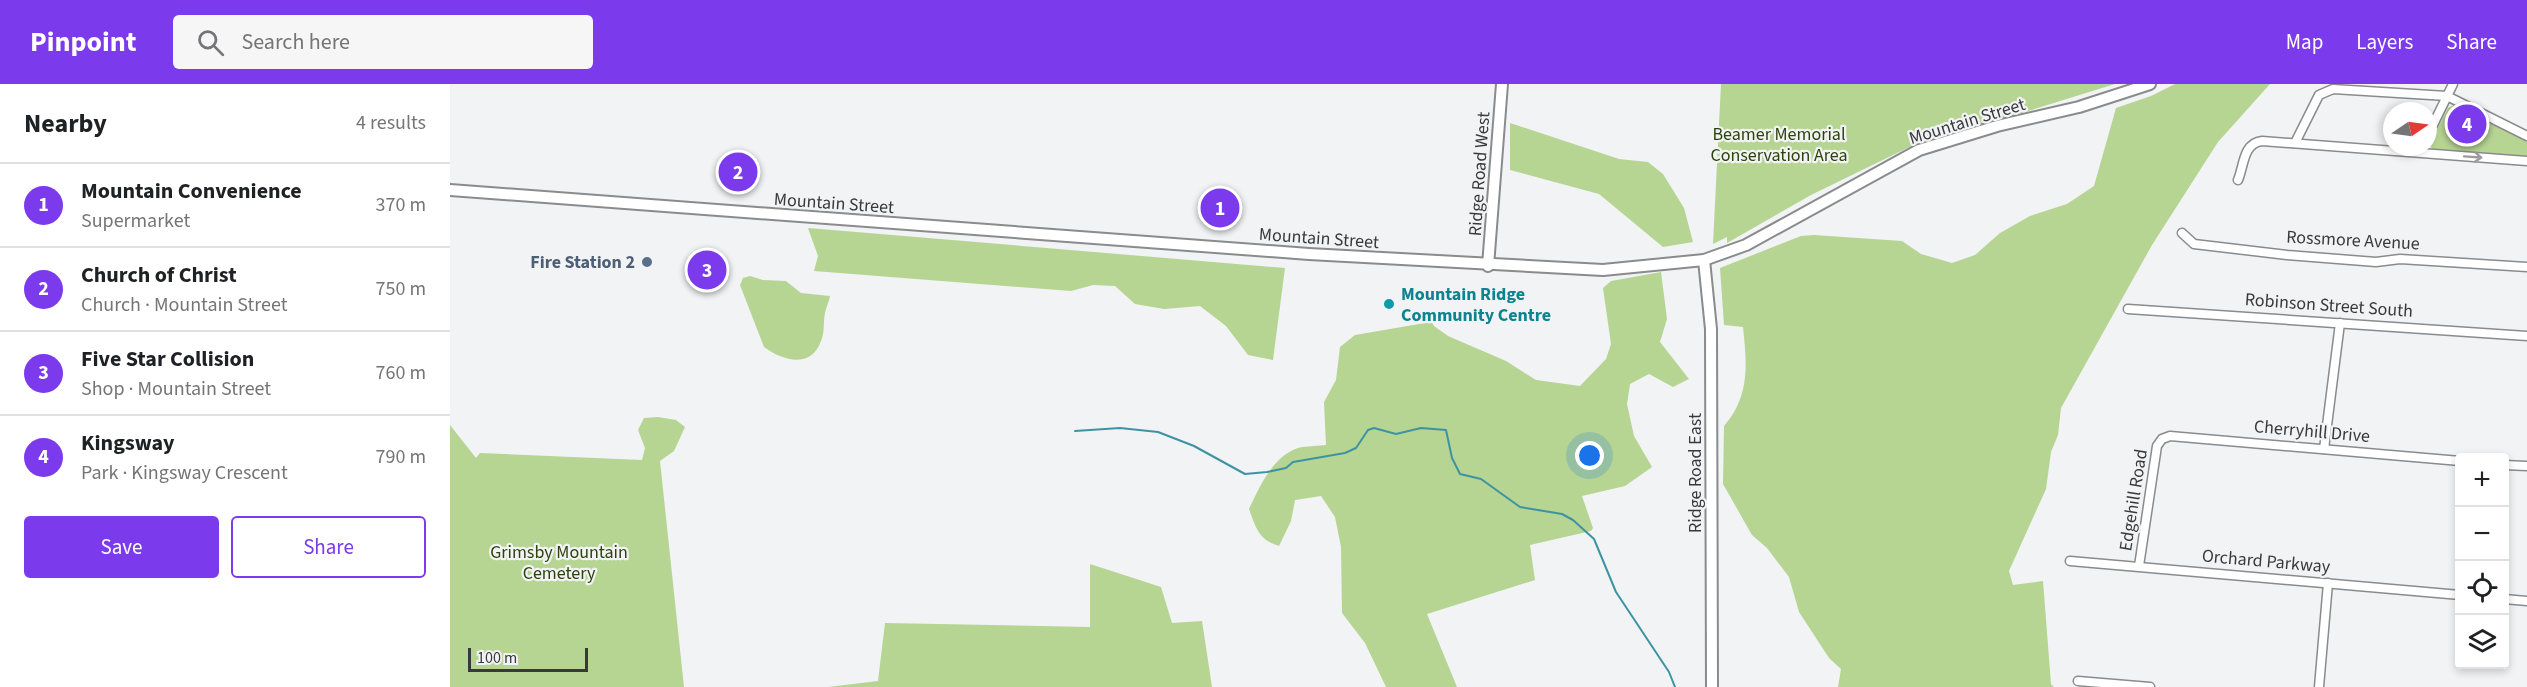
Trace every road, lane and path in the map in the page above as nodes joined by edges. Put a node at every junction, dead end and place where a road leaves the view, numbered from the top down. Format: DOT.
graph roads {
  1 [pos="1502,84"];
  2 [pos="2150,84"];
  3 [pos="2453,84"];
  4 [pos="2446,96"];
  5 [pos="2437,116"];
  6 [pos="2527,136"];
  7 [pos="2295,143"];
  8 [pos="2383,148"];
  9 [pos="2437,152"];
  10 [pos="2527,161"];
  11 [pos="2238,180"];
  12 [pos="450,190"];
  13 [pos="2182,233"];
  14 [pos="1704,260"];
  15 [pos="1488,266"];
  16 [pos="2527,267"];
  17 [pos="2128,309"];
  18 [pos="2340,323"];
  19 [pos="2527,336"];
  20 [pos="2162,439"];
  21 [pos="2324,449"];
  22 [pos="2455,460"];
  23 [pos="2509,465"];
  24 [pos="2527,466"];
  25 [pos="2070,561"];
  26 [pos="2139,566"];
  27 [pos="2328,583"];
  28 [pos="2455,595"];
  29 [pos="2509,599"];
  30 [pos="2527,601"];
  31 [pos="2078,681"];
  32 [pos="1712,687"];
  33 [pos="2150,687"];
  34 [pos="2319,687"];
  1 -- 15 [label="main road, Ridge Road West"];
  2 -- 14 [label="main road, Mountain Street"];
  3 -- 4 [label="street"];
  4 -- 5 [label="street"];
  4 -- 6 [label="street"];
  4 -- 7 [label="street"];
  7 -- 8 [label="street"];
  7 -- 11 [label="street"];
  9 -- 10 [label="street, one-way"];
  12 -- 15 [label="main road, Mountain Street"];
  13 -- 16 [label="street, Rossmore Avenue"];
  14 -- 15 [label="main road, Mountain Street"];
  14 -- 32 [label="main road, Ridge Road East"];
  17 -- 18 [label="street, Robinson Street South"];
  18 -- 19 [label="street, Robinson Street South"];
  18 -- 21 [label="street"];
  20 -- 21 [label="street, Cherryhill Drive"];
  20 -- 26 [label="street, Edgehill Road"];
  21 -- 22 [label="street, Cherryhill Drive"];
  23 -- 24 [label="street"];
  25 -- 26 [label="street, Orchard Parkway"];
  26 -- 27 [label="street, Orchard Parkway"];
  27 -- 28 [label="street, Orchard Parkway"];
  27 -- 34 [label="street"];
  29 -- 30 [label="street"];
  31 -- 33 [label="street"];
}
